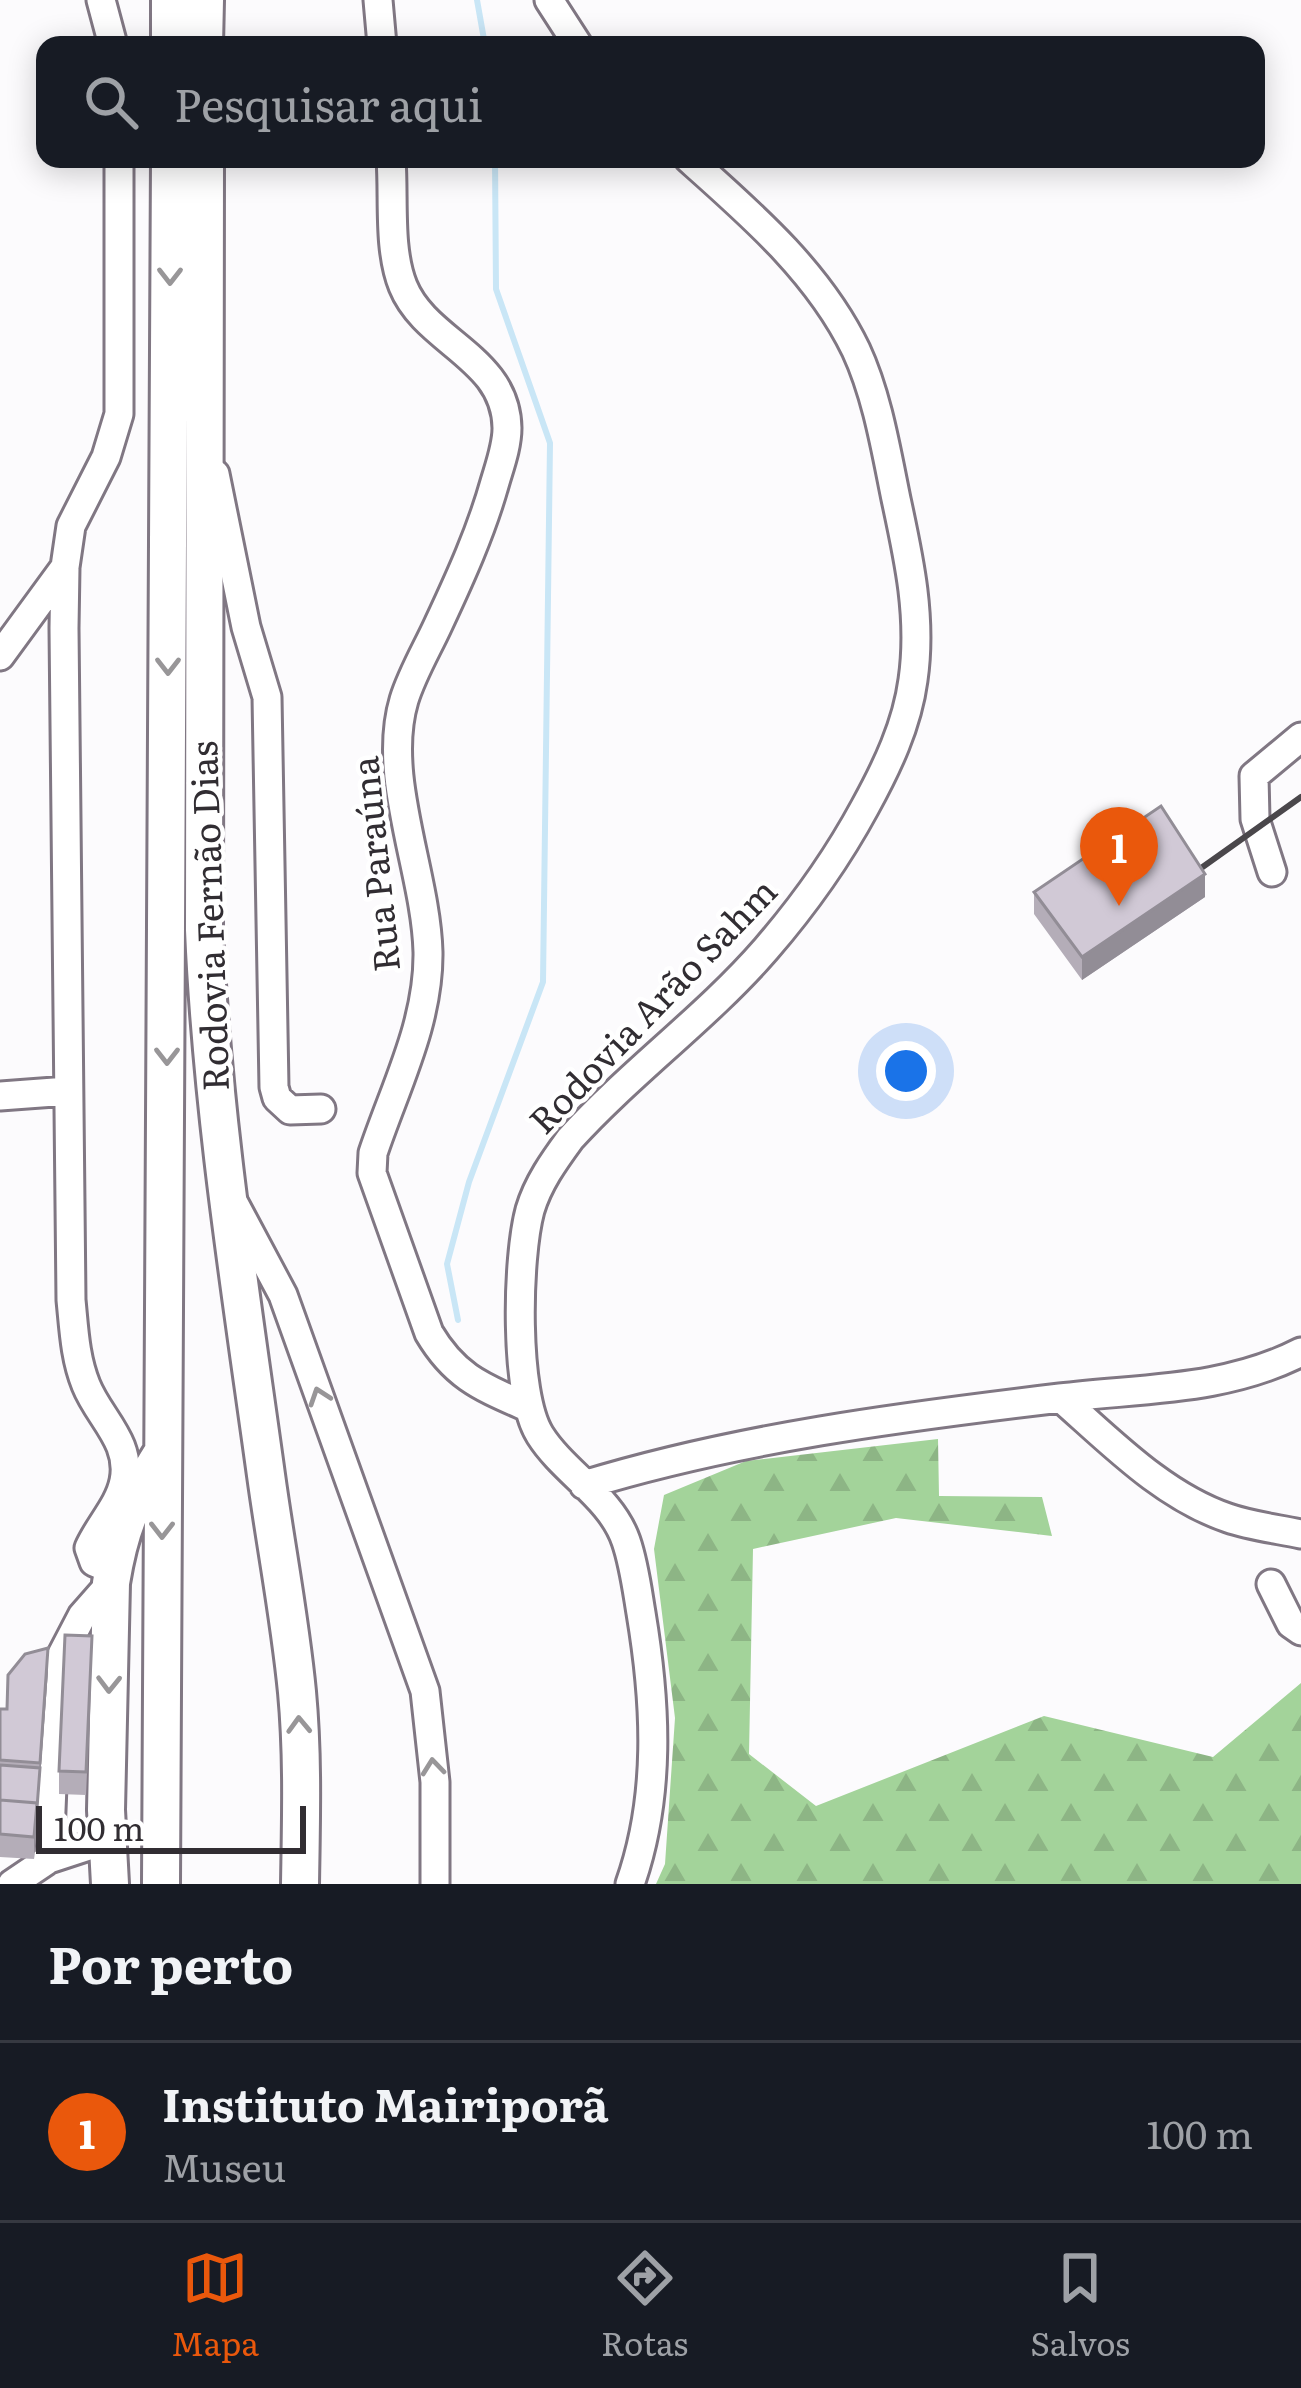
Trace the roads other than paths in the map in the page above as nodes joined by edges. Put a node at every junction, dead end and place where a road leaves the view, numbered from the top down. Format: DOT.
graph roads {
  1 [pos="101,0"];
  2 [pos="170,0"];
  3 [pos="205,0"];
  4 [pos="378,0"];
  5 [pos="549,0"];
  6 [pos="111,36"];
  7 [pos="170,36"];
  8 [pos="204,36"];
  9 [pos="381,36"];
  10 [pos="572,36"];
  11 [pos="119,168"];
  12 [pos="170,168"];
  13 [pos="205,168"];
  14 [pos="392,168"];
  15 [pos="698,168"];
  16 [pos="207,430"];
  17 [pos="65,567"];
  18 [pos="0,656"];
  19 [pos="1301,737"];
  20 [pos="1272,872"];
  21 [pos="68,1091"];
  22 [pos="0,1096"];
  23 [pos="321,1109"];
  24 [pos="227,1190"];
  25 [pos="1301,1352"];
  26 [pos="1061,1398"];
  27 [pos="527,1407"];
  28 [pos="163,1454"];
  29 [pos="584,1484"];
  30 [pos="1301,1534"];
  31 [pos="112,1577"];
  32 [pos="1270,1584"];
  33 [pos="1301,1631"];
  34 [pos="107,1840"];
  35 [pos="49,1859"];
  36 [pos="13,1884"];
  37 [pos="110,1884"];
  38 [pos="161,1884"];
  39 [pos="300,1884"];
  40 [pos="435,1884"];
  41 [pos="630,1884"];
  1 -- 6 [label="street"];
  2 -- 7 [label="highway"];
  3 -- 8 [label="highway"];
  4 -- 9 [label="street"];
  5 -- 10 [label="street"];
  11 -- 17 [label="street"];
  12 -- 28 [label="highway, Rodovia Fernão Dias, one-way"];
  13 -- 16 [label="highway, Rodovia Fernão Dias"];
  14 -- 27 [label="street, Rua Paraúna"];
  15 -- 27 [label="street, Rodovia Arão Sahm"];
  16 -- 23 [label="street"];
  16 -- 24 [label="highway, Rodovia Fernão Dias"];
  17 -- 18 [label="street"];
  17 -- 21 [label="street"];
  19 -- 20 [label="street"];
  21 -- 22 [label="street"];
  21 -- 31 [label="street"];
  39 -- 24 [label="highway, Rodovia Fernão Dias, one-way"];
  40 -- 24 [label="street, one-way"];
  25 -- 26 [label="street"];
  26 -- 29 [label="street"];
  26 -- 30 [label="street"];
  27 -- 29 [label="street, Rodovia Arão Sahm"];
  28 -- 31 [label="highway"];
  28 -- 38 [label="highway, Rodovia Fernão Dias, one-way"];
  29 -- 41 [label="street, Rodovia Arão Sahm"];
  31 -- 34 [label="highway, one-way"];
  31 -- 35 [label="street"];
  32 -- 33 [label="street"];
  34 -- 35 [label="street"];
  34 -- 37 [label="highway"];
  35 -- 36 [label="street"];
}
